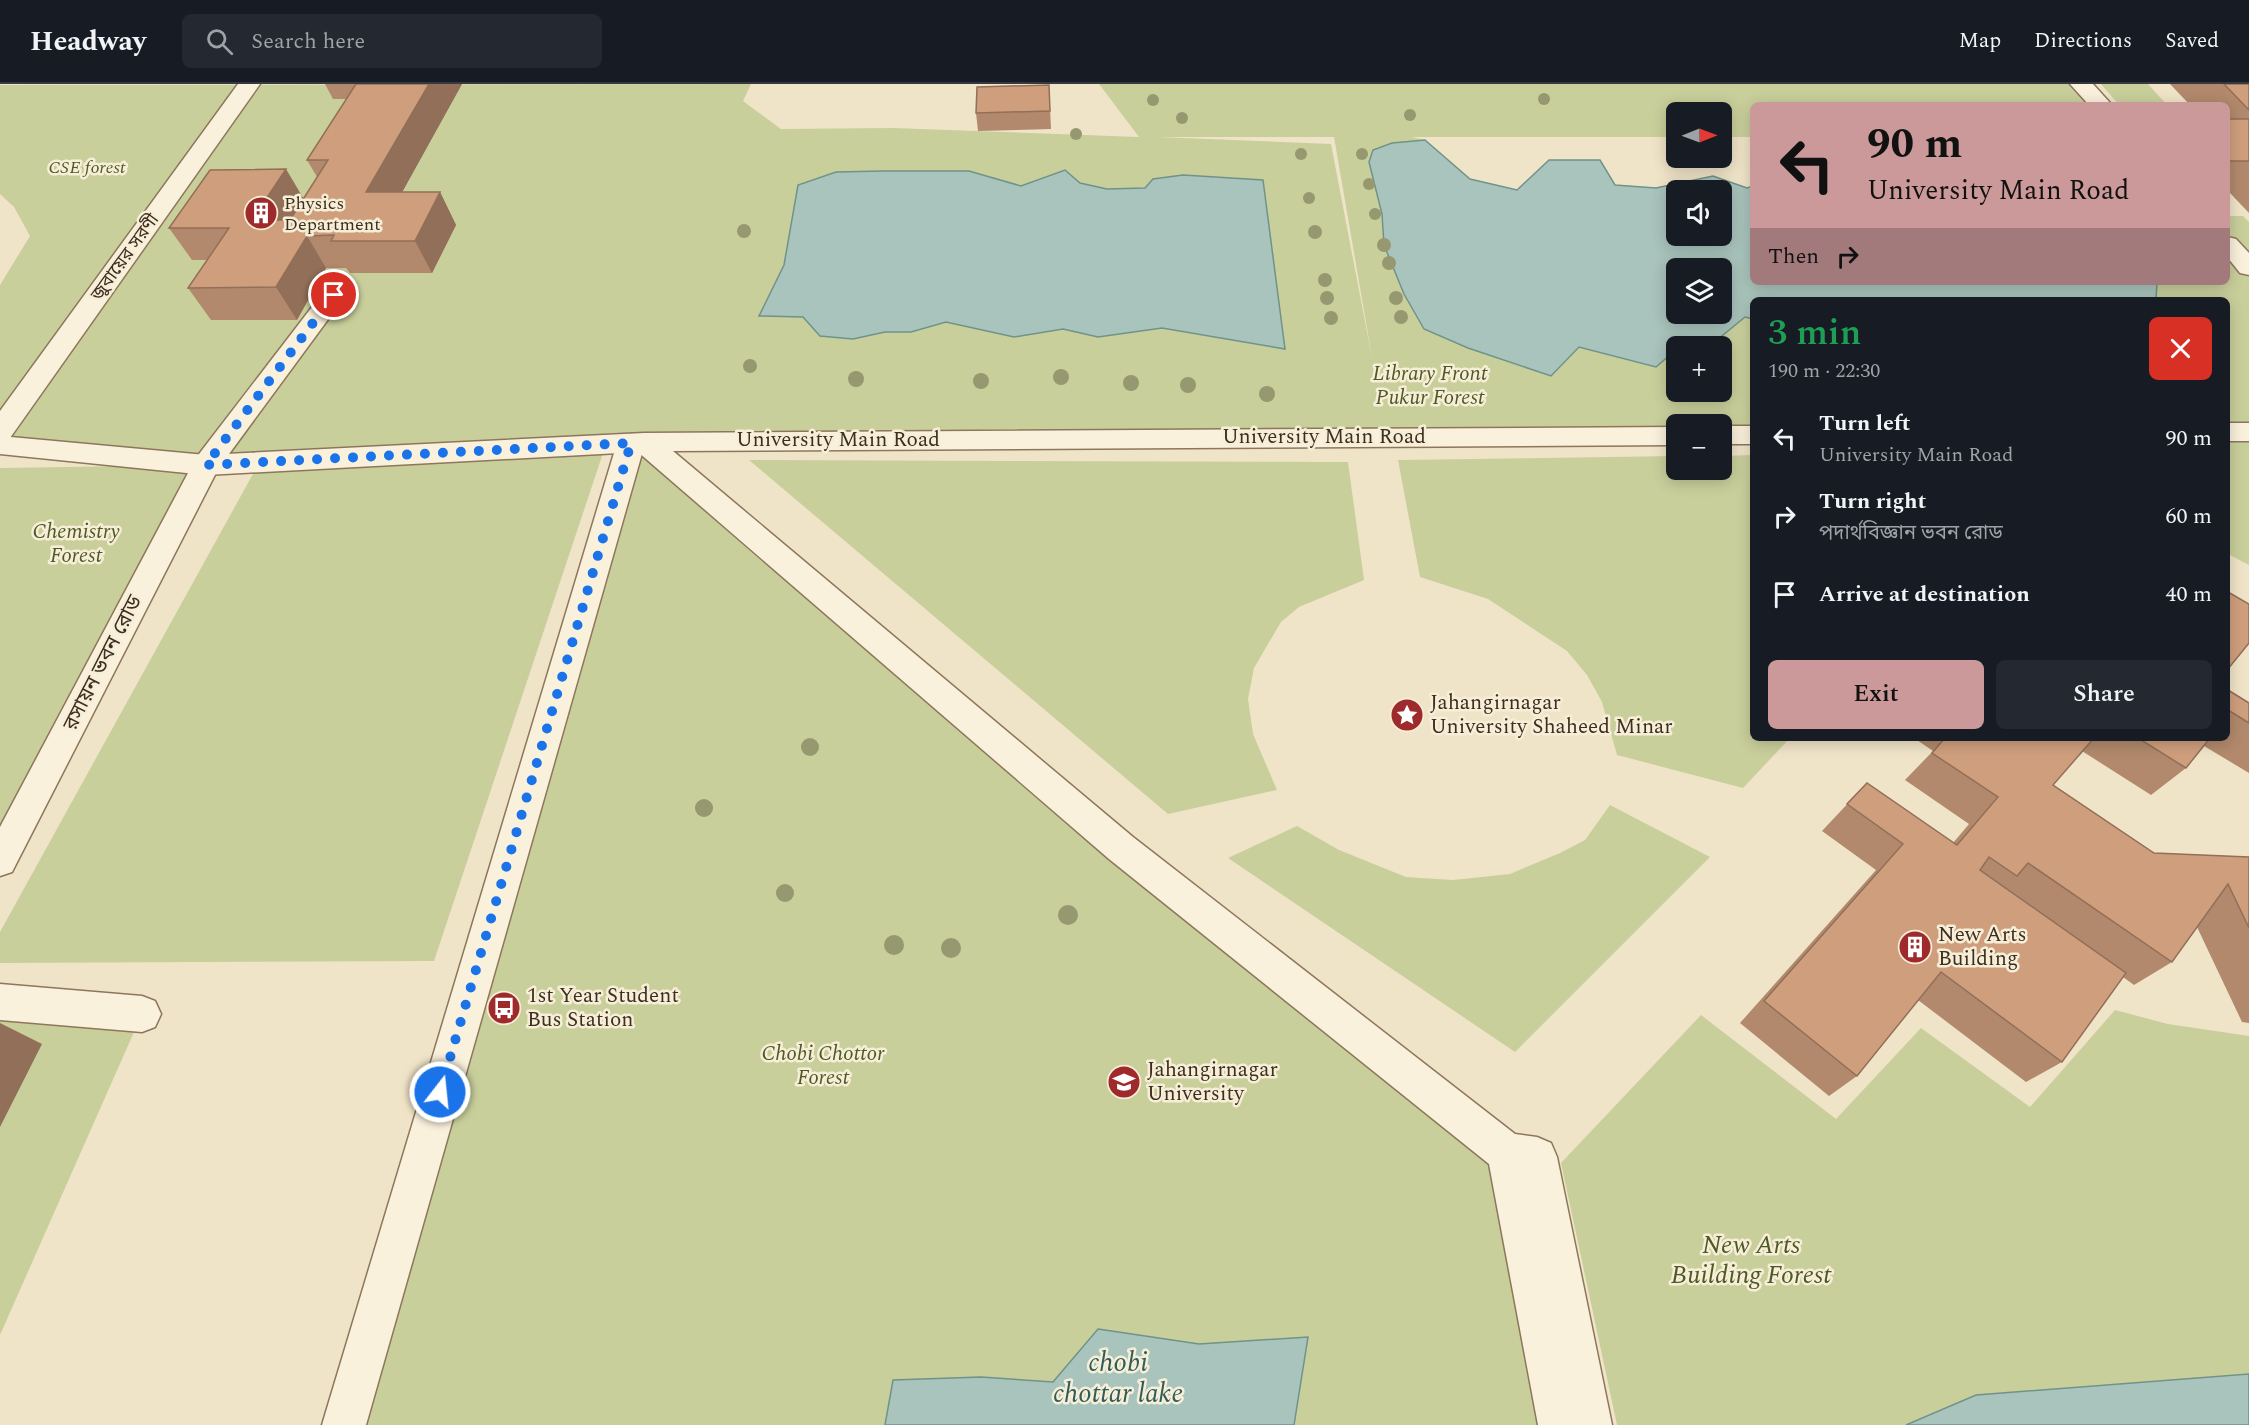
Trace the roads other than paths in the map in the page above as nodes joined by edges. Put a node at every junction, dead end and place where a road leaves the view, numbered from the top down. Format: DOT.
graph roads {
  1 [pos="249,84"];
  2 [pos="2081,84"];
  3 [pos="2098,102"];
  4 [pos="2230,246"];
  5 [pos="2249,268"];
  6 [pos="334,295"];
  7 [pos="0,431"];
  8 [pos="2230,432"];
  9 [pos="2249,432"];
  10 [pos="1732,435"];
  11 [pos="1750,435"];
  12 [pos="1666,436"];
  13 [pos="637,442"];
  14 [pos="0,445"];
  15 [pos="206,465"];
  16 [pos="0,861"];
  17 [pos="0,1002"];
  18 [pos="142,1014"];
  19 [pos="1522,1155"];
  20 [pos="344,1425"];
  21 [pos="1560,1425"];
  22 [pos="1588,1425"];
  1 -- 7 [label="street, জুবায়ের সরণী"];
  2 -- 3 [label="street"];
  4 -- 5 [label="street"];
  6 -- 15 [label="street, রসায়ন ভবন রোড"];
  8 -- 9 [label="street"];
  10 -- 11 [label="street"];
  12 -- 13 [label="street, University Main Road"];
  13 -- 15 [label="street, University Main Road"];
  13 -- 19 [label="street"];
  13 -- 20 [label="street"];
  14 -- 15 [label="street, University Main Road"];
  15 -- 16 [label="street, রসায়ন ভবন রোড"];
  17 -- 18 [label="street"];
  19 -- 21 [label="street"];
  19 -- 22 [label="street"];
}
